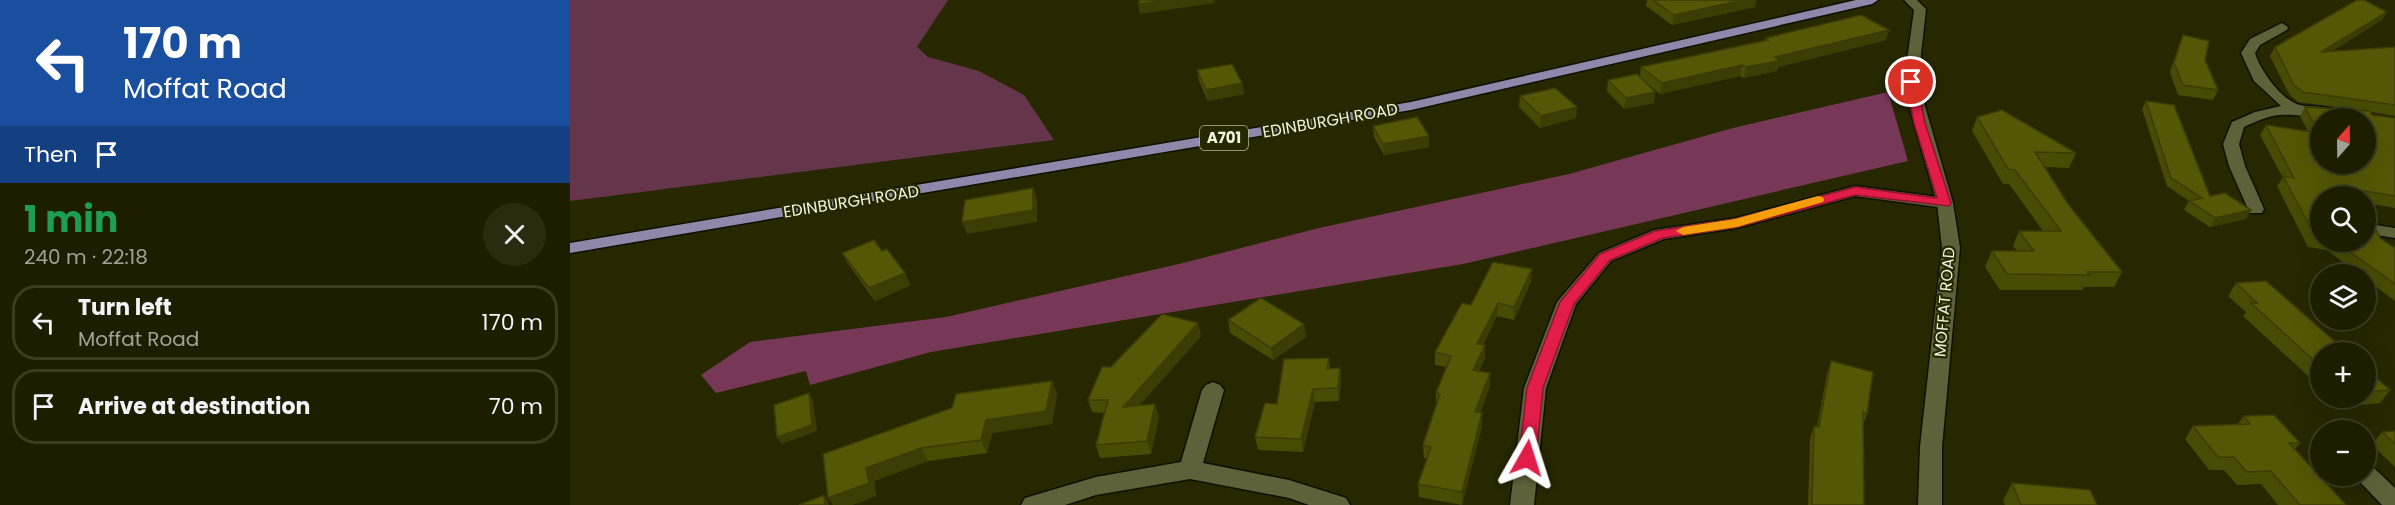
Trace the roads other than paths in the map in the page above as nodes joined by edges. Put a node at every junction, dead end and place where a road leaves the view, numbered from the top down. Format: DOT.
graph roads {
  1 [pos="1872,0"];
  2 [pos="1910,0"];
  3 [pos="2282,27"];
  4 [pos="2293,108"];
  5 [pos="2310,110"];
  6 [pos="1945,203"];
  7 [pos="2256,209"];
  8 [pos="2376,230"];
  9 [pos="2395,232"];
  10 [pos="570,248"];
  11 [pos="1214,390"];
  12 [pos="1190,470"];
  13 [pos="2376,484"];
  14 [pos="2395,503"];
  15 [pos="1033,505"];
  16 [pos="1338,505"];
  17 [pos="1522,505"];
  18 [pos="1930,505"];
  1 -- 10 [label="main road, EDINBURGH ROAD / A701"];
  2 -- 6 [label="street, MOFFAT ROAD"];
  3 -- 4 [label="street"];
  4 -- 5 [label="street"];
  4 -- 7 [label="street"];
  6 -- 17 [label="street"];
  6 -- 18 [label="street, MOFFAT ROAD"];
  8 -- 9 [label="street"];
  11 -- 12 [label="street"];
  12 -- 15 [label="street"];
  12 -- 16 [label="street"];
  13 -- 14 [label="street"];
}
